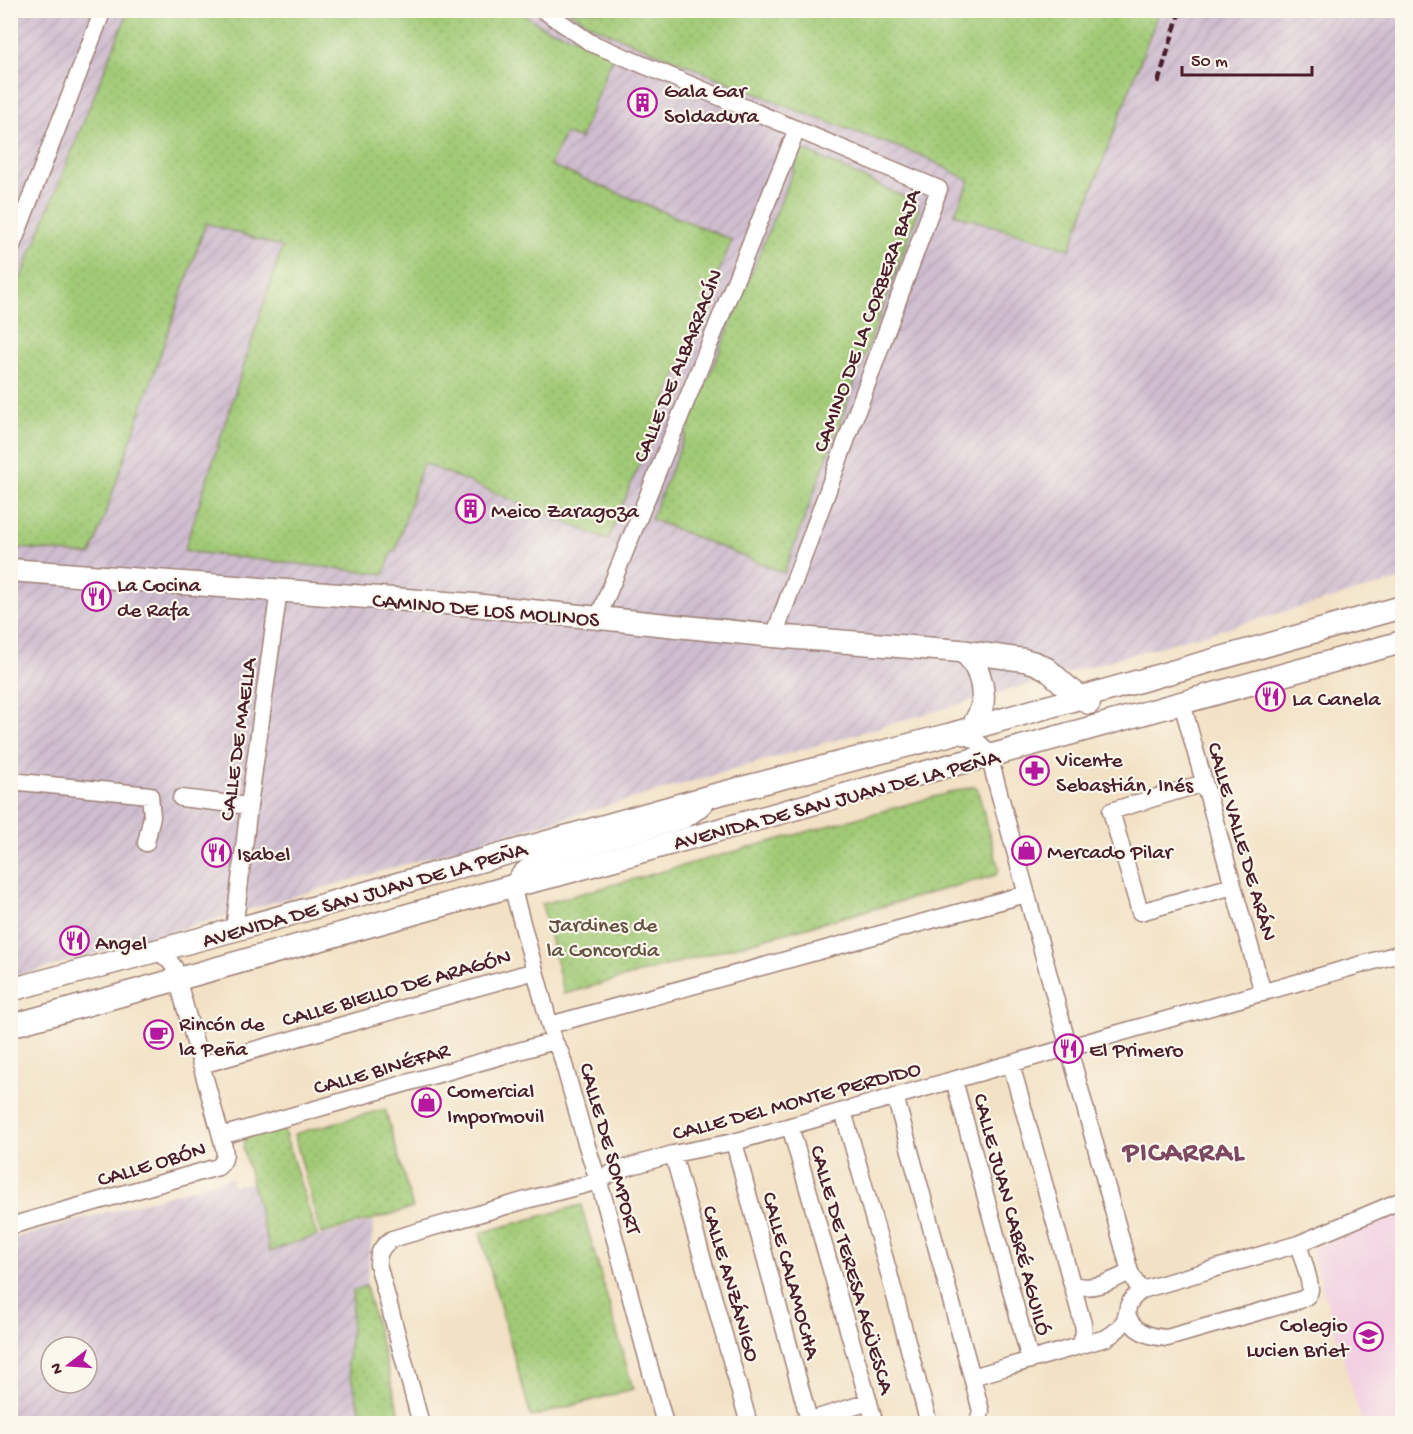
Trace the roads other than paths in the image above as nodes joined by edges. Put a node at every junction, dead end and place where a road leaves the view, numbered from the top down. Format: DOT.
graph roads {
  1 [pos="103,10"];
  2 [pos="543,10"];
  3 [pos="797,129"];
  4 [pos="10,251"];
  5 [pos="10,570"];
  6 [pos="279,590"];
  7 [pos="1402,607"];
  8 [pos="598,618"];
  9 [pos="774,636"];
  10 [pos="1402,642"];
  11 [pos="960,651"];
  12 [pos="1080,698"];
  13 [pos="1182,702"];
  14 [pos="1119,720"];
  15 [pos="972,728"];
  16 [pos="948,735"];
  17 [pos="989,756"];
  18 [pos="10,781"];
  19 [pos="1204,783"];
  20 [pos="711,796"];
  21 [pos="181,798"];
  22 [pos="249,806"];
  23 [pos="146,843"];
  24 [pos="512,886"];
  25 [pos="1233,886"];
  26 [pos="1026,894"];
  27 [pos="234,930"];
  28 [pos="155,951"];
  29 [pos="1402,953"];
  30 [pos="535,970"];
  31 [pos="177,978"];
  32 [pos="10,990"];
  33 [pos="1263,993"];
  34 [pos="10,1026"];
  35 [pos="552,1033"];
  36 [pos="1068,1048"];
  37 [pos="1011,1064"];
  38 [pos="201,1065"];
  39 [pos="954,1080"];
  40 [pos="895,1096"];
  41 [pos="843,1111"];
  42 [pos="790,1126"];
  43 [pos="221,1136"];
  44 [pos="734,1142"];
  45 [pos="673,1154"];
  46 [pos="599,1181"];
  47 [pos="1402,1200"];
  48 [pos="10,1226"];
  49 [pos="1298,1244"];
  50 [pos="1131,1272"];
  51 [pos="1072,1285"];
  52 [pos="1142,1290"];
  53 [pos="1127,1314"];
  54 [pos="1079,1346"];
  55 [pos="1030,1360"];
  56 [pos="972,1377"];
  57 [pos="869,1402"];
  58 [pos="804,1422"];
  59 [pos="421,1424"];
  60 [pos="665,1424"];
  61 [pos="749,1424"];
  62 [pos="875,1424"];
  63 [pos="929,1424"];
  64 [pos="975,1424"];
  1 -- 4 [label="street"];
  2 -- 3 [label="street, CAMINO DE LA CORBERA BAJA"];
  3 -- 8 [label="street, CALLE DE ALBARRACÍN"];
  3 -- 9 [label="street, CAMINO DE LA CORBERA BAJA"];
  5 -- 6 [label="main road, CAMINO DE LOS MOLINOS"];
  6 -- 8 [label="main road, CAMINO DE LOS MOLINOS"];
  6 -- 22 [label="street, CALLE DE MAELLA"];
  7 -- 12 [label="main road, AVENIDA DE SAN JUAN DE LA PEÑA"];
  8 -- 9 [label="main road, CAMINO DE LOS MOLINOS"];
  9 -- 11 [label="main road, CAMINO DE LOS MOLINOS"];
  10 -- 13 [label="main road, AVENIDA DE SAN JUAN DE LA PEÑA"];
  11 -- 12 [label="main road, CAMINO DE LOS MOLINOS"];
  11 -- 15 [label="main road"];
  12 -- 14 [label="main road, CAMINO DE LOS MOLINOS"];
  12 -- 15 [label="main road, AVENIDA DE SAN JUAN DE LA PEÑA"];
  13 -- 14 [label="main road, AVENIDA DE SAN JUAN DE LA PEÑA"];
  13 -- 19 [label="street, CALLE VALLE DE ARÁN"];
  14 -- 17 [label="main road, AVENIDA DE SAN JUAN DE LA PEÑA"];
  15 -- 16 [label="main road, AVENIDA DE SAN JUAN DE LA PEÑA"];
  16 -- 17 [label="street"];
  16 -- 20 [label="main road, AVENIDA DE SAN JUAN DE LA PEÑA"];
  17 -- 24 [label="main road, AVENIDA DE SAN JUAN DE LA PEÑA"];
  17 -- 26 [label="street"];
  18 -- 23 [label="street"];
  19 -- 25 [label="street, CALLE VALLE DE ARÁN"];
  19 -- 25 [label="street"];
  20 -- 24 [label="street, AVENIDA DE SAN JUAN DE LA PEÑA"];
  20 -- 27 [label="main road, AVENIDA DE SAN JUAN DE LA PEÑA"];
  21 -- 22 [label="street"];
  22 -- 27 [label="street, CALLE DE MAELLA"];
  24 -- 30 [label="street, CALLE DE SOMPORT"];
  24 -- 31 [label="main road, AVENIDA DE SAN JUAN DE LA PEÑA"];
  25 -- 33 [label="street, CALLE VALLE DE ARÁN"];
  26 -- 35 [label="street"];
  26 -- 36 [label="street"];
  27 -- 28 [label="main road, AVENIDA DE SAN JUAN DE LA PEÑA"];
  28 -- 31 [label="street"];
  28 -- 32 [label="main road, AVENIDA DE SAN JUAN DE LA PEÑA"];
  29 -- 33 [label="street, CALLE DEL MONTE PERDIDO"];
  30 -- 35 [label="street, CALLE DE SOMPORT"];
  30 -- 38 [label="street, CALLE BIELLO DE ARAGÓN"];
  31 -- 34 [label="main road, AVENIDA DE SAN JUAN DE LA PEÑA"];
  31 -- 38 [label="street, CALLE OBÓN"];
  33 -- 36 [label="street, CALLE DEL MONTE PERDIDO"];
  35 -- 43 [label="street, CALLE BINÉFAR"];
  35 -- 46 [label="street, CALLE DE SOMPORT"];
  36 -- 37 [label="street, CALLE DEL MONTE PERDIDO"];
  36 -- 50 [label="street"];
  37 -- 39 [label="street, CALLE DEL MONTE PERDIDO"];
  37 -- 51 [label="street"];
  38 -- 43 [label="street, CALLE OBÓN"];
  39 -- 40 [label="street, CALLE DEL MONTE PERDIDO"];
  39 -- 55 [label="street, CALLE JUAN CABRÉ AGUILÓ"];
  40 -- 41 [label="street, CALLE DEL MONTE PERDIDO"];
  40 -- 56 [label="street"];
  41 -- 42 [label="street, CALLE DEL MONTE PERDIDO"];
  41 -- 63 [label="street"];
  42 -- 44 [label="street, CALLE DEL MONTE PERDIDO"];
  42 -- 57 [label="street, CALLE DE TERESA AGÜESCA"];
  43 -- 48 [label="street, CALLE OBÓN"];
  44 -- 45 [label="street, CALLE DEL MONTE PERDIDO"];
  44 -- 58 [label="street, CALLE CALAMOCHA"];
  45 -- 46 [label="street, CALLE DEL MONTE PERDIDO"];
  45 -- 61 [label="street, CALLE ANZÁNIGO"];
  46 -- 59 [label="street, CALLE DEL MONTE PERDIDO"];
  46 -- 60 [label="street, CALLE DE SOMPORT"];
  47 -- 49 [label="street"];
  49 -- 52 [label="street"];
  49 -- 53 [label="street"];
  50 -- 51 [label="street"];
  50 -- 52 [label="street"];
  51 -- 54 [label="street"];
  52 -- 53 [label="street"];
  53 -- 54 [label="street"];
  54 -- 55 [label="street"];
  55 -- 56 [label="street"];
  56 -- 64 [label="street"];
  57 -- 58 [label="street"];
  57 -- 62 [label="street, CALLE DE TERESA AGÜESCA"];
}
